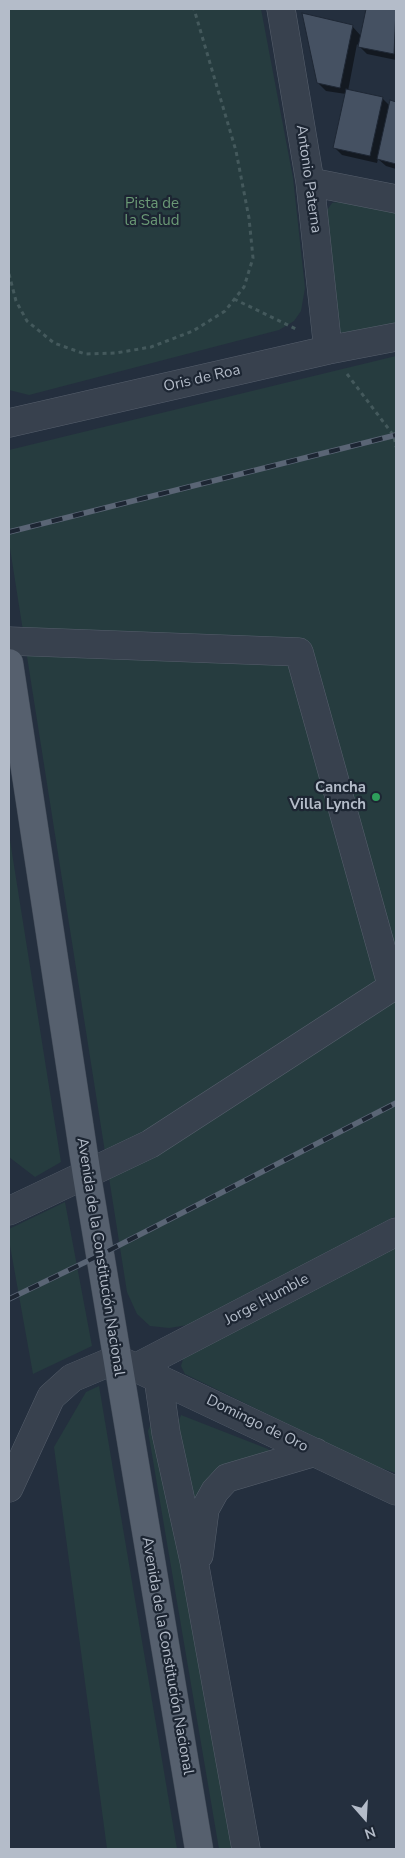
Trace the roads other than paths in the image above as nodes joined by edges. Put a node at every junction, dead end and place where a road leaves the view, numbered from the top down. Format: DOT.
graph roads {
  1 [pos="281,9"];
  2 [pos="310,182"];
  3 [pos="396,199"];
  4 [pos="396,337"];
  5 [pos="328,347"];
  6 [pos="9,423"];
  7 [pos="9,641"];
  8 [pos="9,664"];
  9 [pos="87,1176"];
  10 [pos="9,1211"];
  11 [pos="396,1232"];
  12 [pos="137,1368"];
  13 [pos="314,1452"];
  14 [pos="9,1488"];
  15 [pos="396,1491"];
  16 [pos="196,1576"];
  17 [pos="199,1849"];
  18 [pos="246,1849"];
  1 -- 2 [label="street, Antonio Paterna"];
  2 -- 3 [label="street"];
  2 -- 5 [label="street, Antonio Paterna"];
  4 -- 5 [label="street, Oris de Roa"];
  5 -- 6 [label="street, Oris de Roa"];
  7 -- 9 [label="street"];
  8 -- 9 [label="main road, Avenida de la Constitución Nacional"];
  9 -- 10 [label="street"];
  9 -- 12 [label="main road, Avenida de la Constitución Nacional"];
  11 -- 12 [label="street, Jorge Humble"];
  12 -- 13 [label="street, Domingo de Oro"];
  12 -- 14 [label="street, Jorge Humble"];
  12 -- 16 [label="street, Avenida de la Constitución Nacional"];
  12 -- 17 [label="main road, Avenida de la Constitución Nacional"];
  13 -- 15 [label="street, Domingo de Oro"];
  13 -- 16 [label="street"];
  16 -- 18 [label="street, Avenida de la Constitución Nacional"];
}
